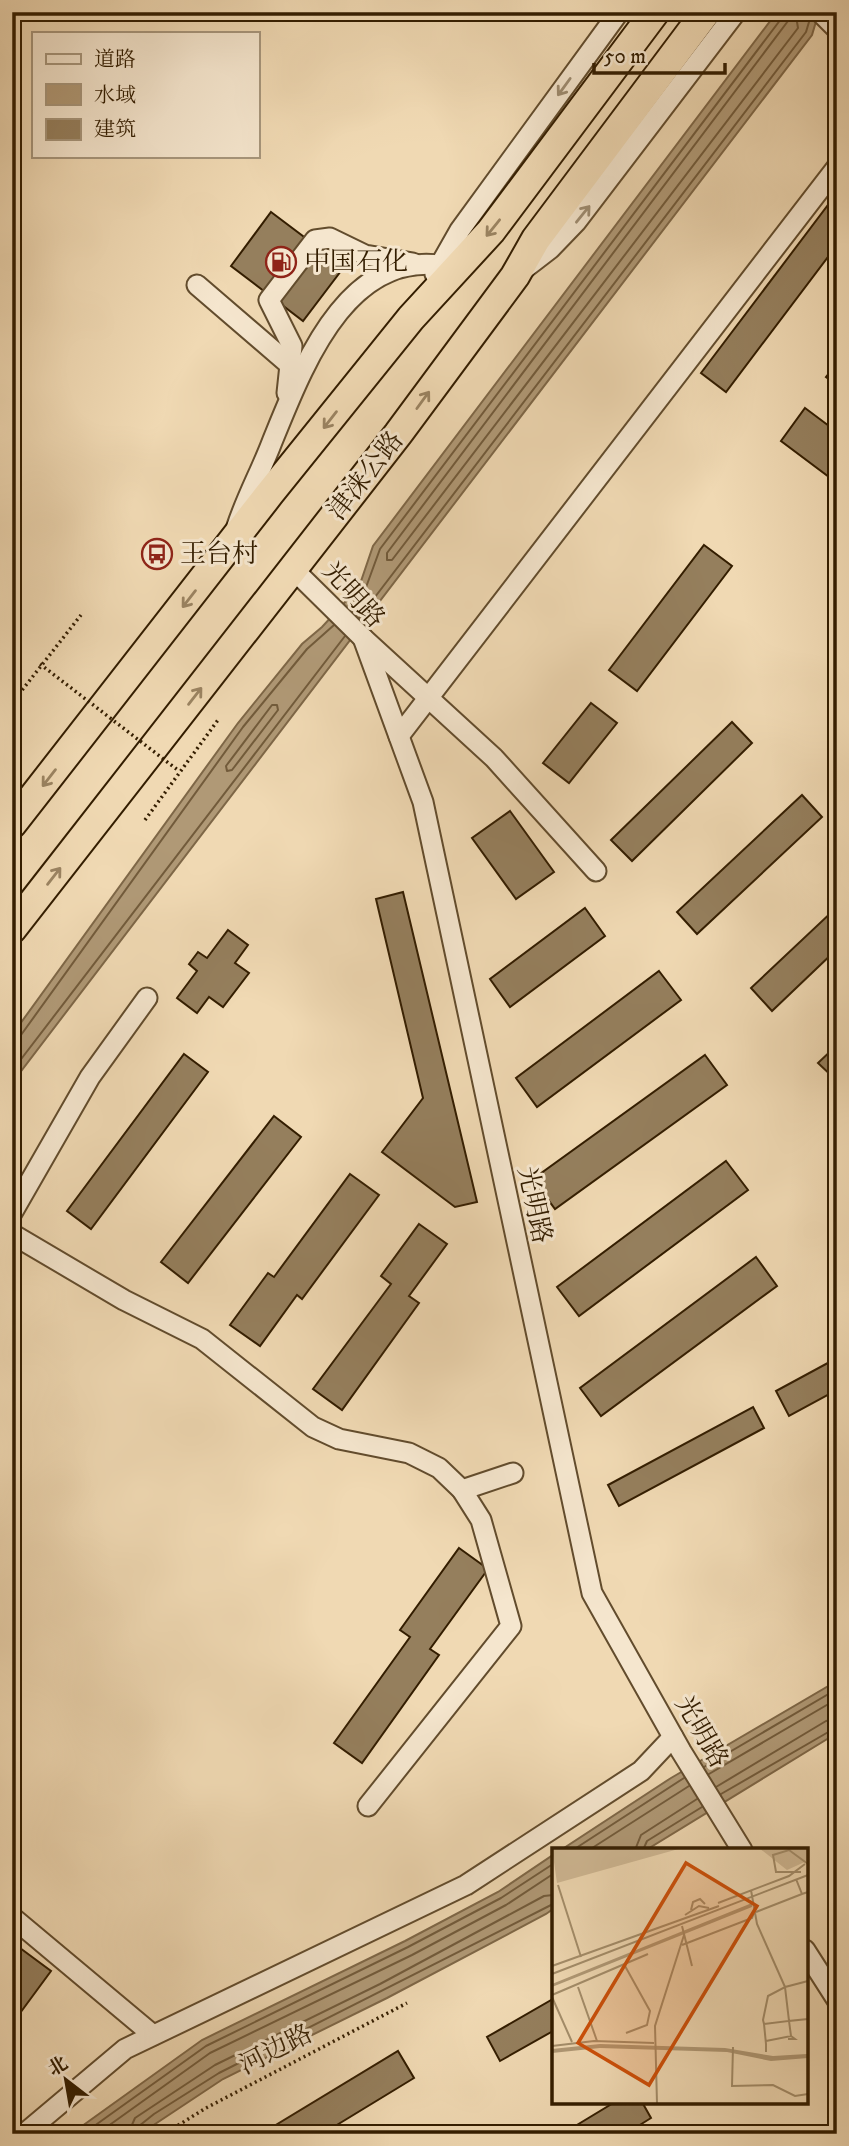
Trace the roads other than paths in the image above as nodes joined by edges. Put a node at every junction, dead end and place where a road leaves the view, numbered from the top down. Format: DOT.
graph roads {
  1 [pos="620,12"];
  2 [pos="655,12"];
  3 [pos="706,12"];
  4 [pos="736,12"];
  5 [pos="837,167"];
  6 [pos="416,264"];
  7 [pos="447,266"];
  8 [pos="515,276"];
  9 [pos="197,285"];
  10 [pos="290,365"];
  11 [pos="286,408"];
  12 [pos="232,544"];
  13 [pos="293,569"];
  14 [pos="363,638"];
  15 [pos="428,698"];
  16 [pos="398,736"];
  17 [pos="12,824"];
  18 [pos="596,871"];
  19 [pos="12,929"];
  20 [pos="147,998"];
  21 [pos="12,1213"];
  22 [pos="12,1234"];
  23 [pos="513,1473"];
  24 [pos="461,1490"];
  25 [pos="677,1744"];
  26 [pos="368,1806"];
  27 [pos="741,1848"];
  28 [pos="12,1917"];
  29 [pos="807,1953"];
  30 [pos="837,2000"];
  31 [pos="153,2035"];
  32 [pos="24,2134"];
  1 -- 7 [label="street, one-way"];
  2 -- 7 [label="highway, one-way"];
  3 -- 8 [label="highway, 津涞公路"];
  8 -- 4 [label="street, one-way"];
  5 -- 15 [label="street"];
  6 -- 7 [label="street"];
  6 -- 10 [label="street"];
  6 -- 11 [label="street"];
  7 -- 12 [label="highway, one-way"];
  13 -- 8 [label="highway, 津涞公路, one-way"];
  9 -- 10 [label="street"];
  10 -- 11 [label="street"];
  11 -- 12 [label="street"];
  12 -- 17 [label="highway, one-way"];
  13 -- 14 [label="street, 光明路"];
  19 -- 13 [label="highway, 津涞公路, one-way"];
  14 -- 15 [label="street"];
  14 -- 16 [label="street, 光明路"];
  15 -- 16 [label="street"];
  15 -- 18 [label="street"];
  16 -- 25 [label="street, 光明路"];
  20 -- 21 [label="street"];
  22 -- 24 [label="street"];
  23 -- 24 [label="street"];
  24 -- 26 [label="street"];
  25 -- 27 [label="street, 光明路"];
  25 -- 31 [label="street"];
  28 -- 31 [label="street"];
  29 -- 30 [label="street"];
  31 -- 32 [label="street"];
}
